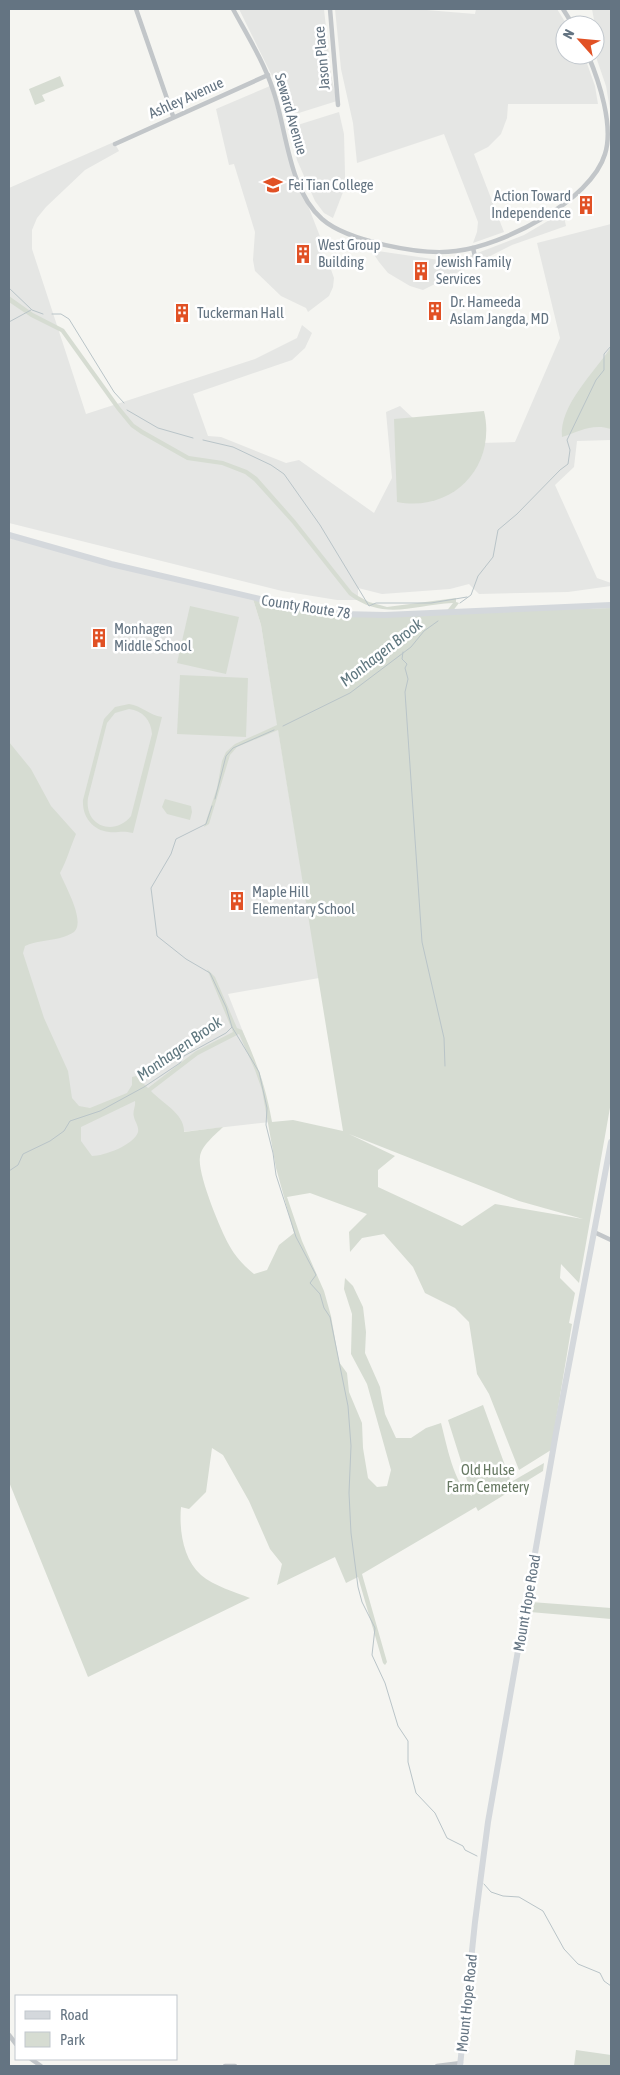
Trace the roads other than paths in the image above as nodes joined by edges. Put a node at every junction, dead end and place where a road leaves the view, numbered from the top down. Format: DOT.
graph roads {
  1 [pos="136,9"];
  2 [pos="233,9"];
  3 [pos="330,9"];
  4 [pos="592,65"];
  5 [pos="268,75"];
  6 [pos="338,105"];
  7 [pos="173,116"];
  8 [pos="115,144"];
  9 [pos="473,248"];
  10 [pos="478,265"];
  11 [pos="9,535"];
  12 [pos="611,605"];
  13 [pos="611,1142"];
  14 [pos="594,1232"];
  15 [pos="611,1240"];
  16 [pos="460,2065"];
  17 [pos="225,2066"];
  18 [pos="235,2066"];
  19 [pos="437,2066"];
  1 -- 7 [label="street"];
  2 -- 5 [label="street, Seward Avenue"];
  3 -- 6 [label="street, Jason Place"];
  4 -- 9 [label="street, Seward Avenue"];
  5 -- 7 [label="street, Ashley Avenue"];
  5 -- 9 [label="street, Seward Avenue"];
  7 -- 8 [label="street, Ashley Avenue"];
  9 -- 10 [label="street"];
  11 -- 12 [label="street, County Route 78"];
  13 -- 14 [label="street, Mount Hope Road"];
  14 -- 15 [label="street"];
  14 -- 16 [label="street, Mount Hope Road"];
  16 -- 19 [label="street"];
  17 -- 18 [label="street"];
}
